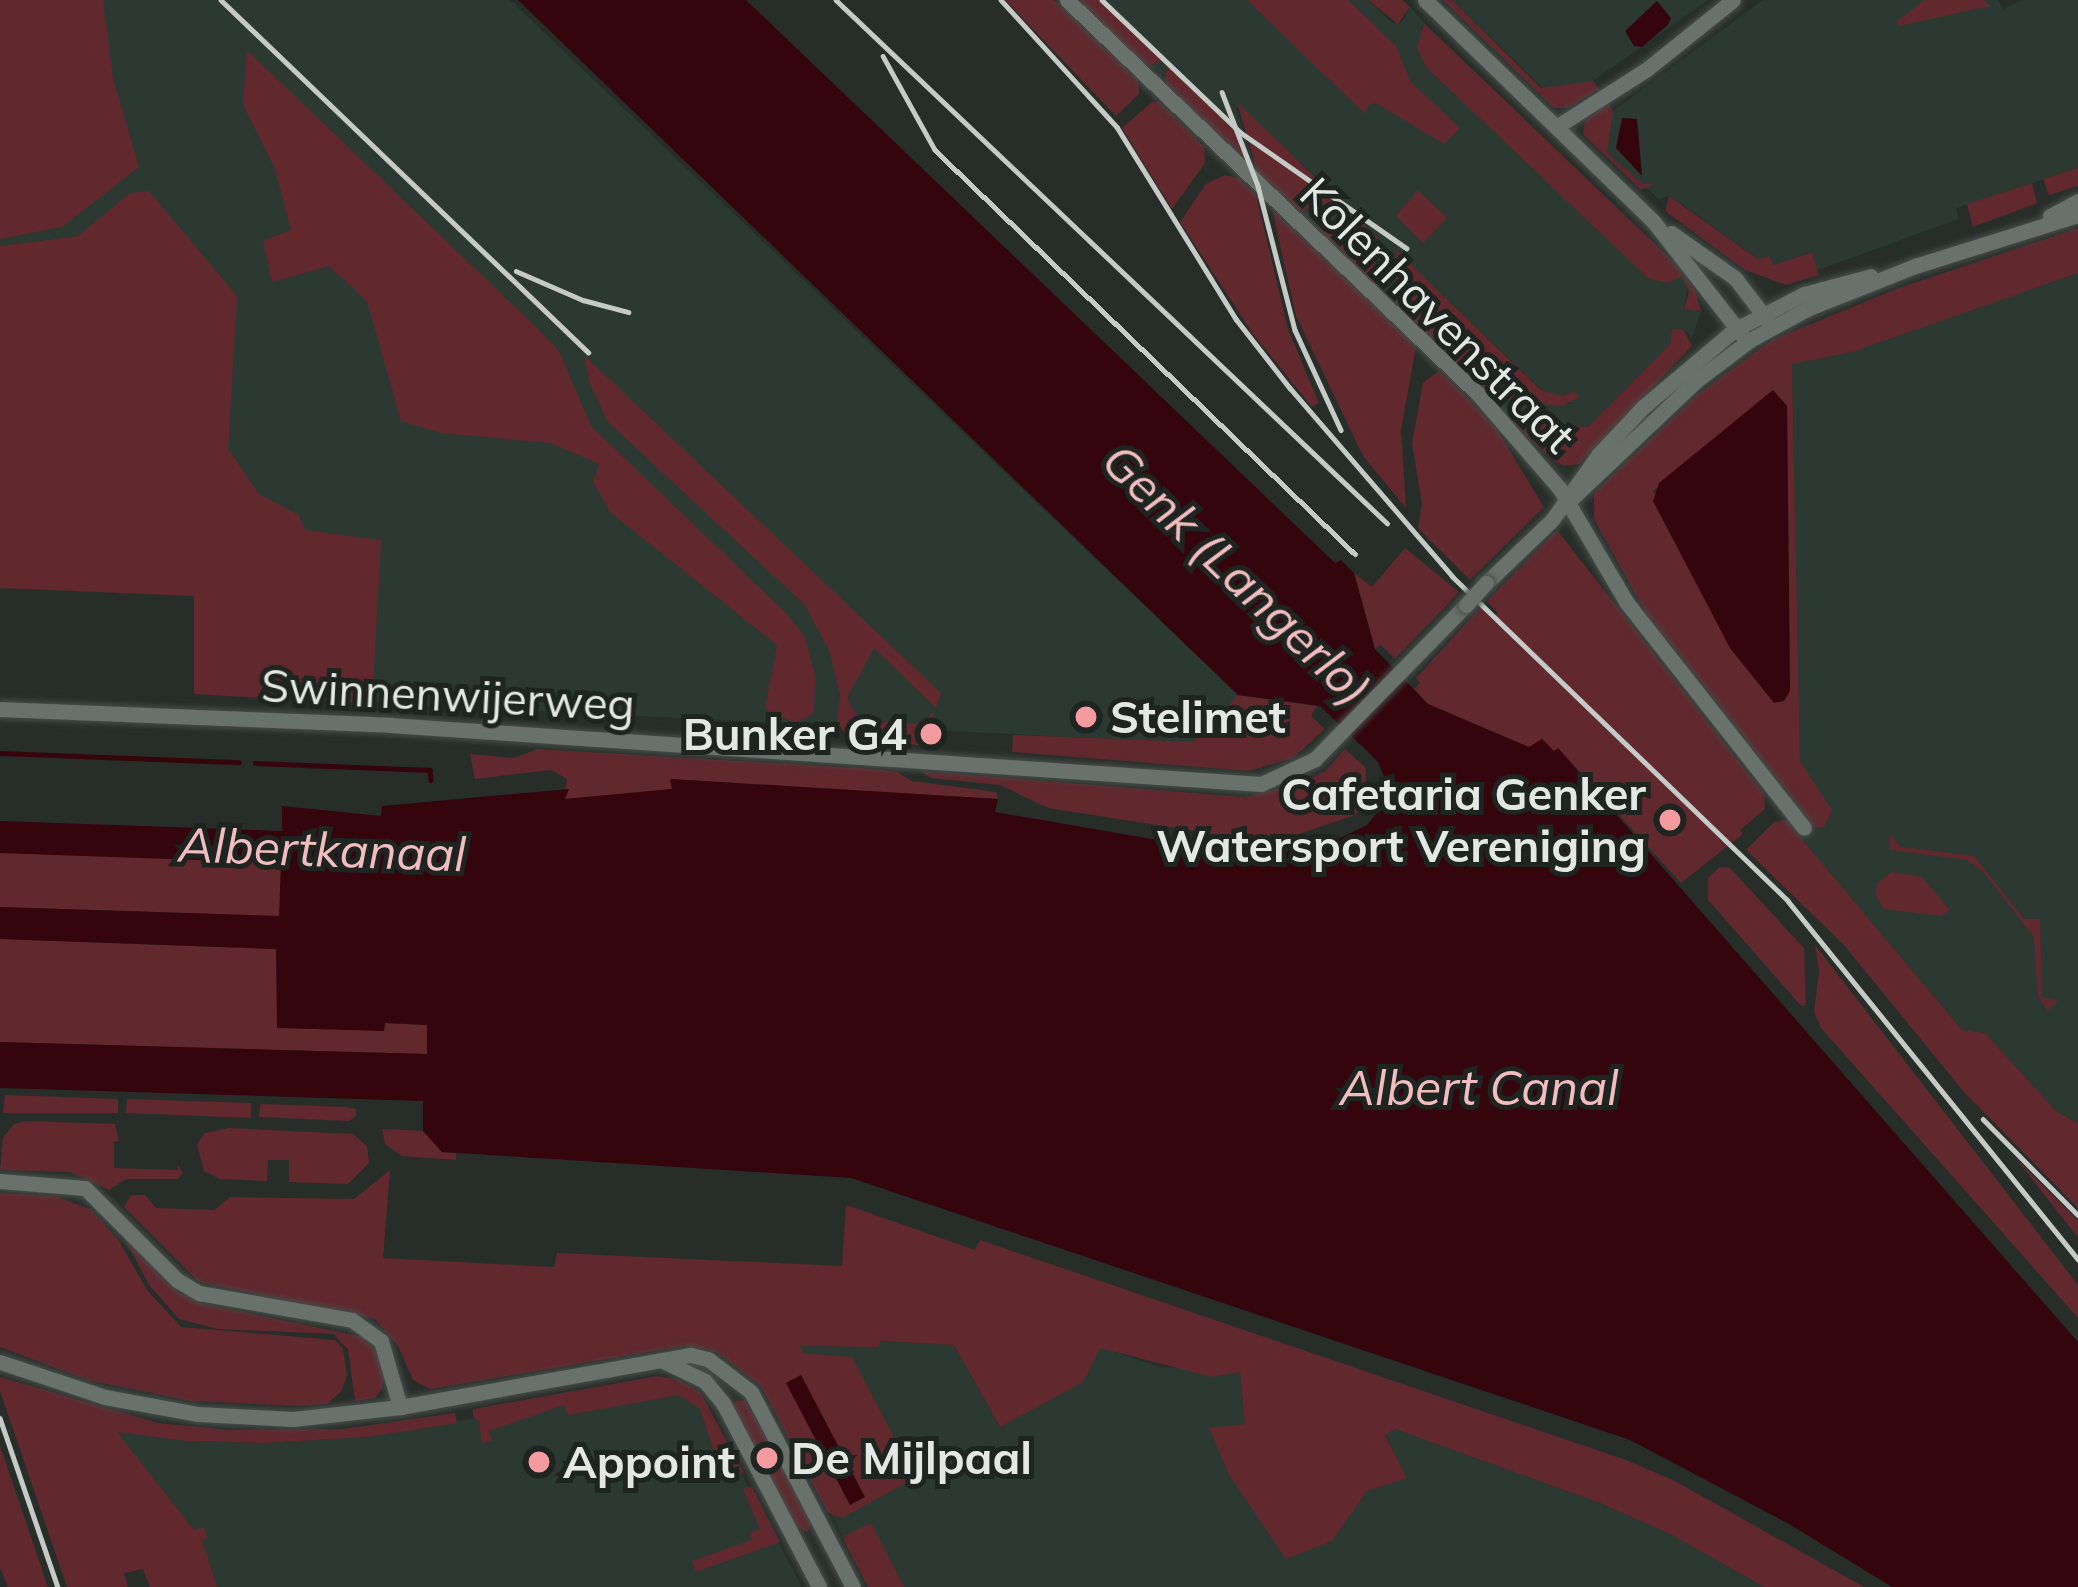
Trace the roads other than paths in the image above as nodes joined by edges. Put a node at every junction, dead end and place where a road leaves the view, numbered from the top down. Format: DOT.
graph roads {
  1 [pos="1067,0"];
  2 [pos="1425,0"];
  3 [pos="1733,0"];
  4 [pos="1556,127"];
  5 [pos="2078,201"];
  6 [pos="2078,214"];
  7 [pos="1653,221"];
  8 [pos="2026,228"];
  9 [pos="1767,320"];
  10 [pos="1734,330"];
  11 [pos="1750,340"];
  12 [pos="1568,501"];
  13 [pos="0,709"];
  14 [pos="1804,828"];
  15 [pos="0,1181"];
  16 [pos="663,1361"];
  17 [pos="0,1362"];
  18 [pos="400,1407"];
  19 [pos="823,1532"];
  20 [pos="807,1565"];
  21 [pos="840,1579"];
  22 [pos="819,1587"];
  23 [pos="853,1587"];
  1 -- 12 [label="street, Kolenhavenstraat"];
  2 -- 4 [label="street"];
  3 -- 4 [label="street"];
  4 -- 7 [label="street"];
  5 -- 8 [label="street, Swinnenwijerweg"];
  6 -- 8 [label="street, Swinnenwijerweg"];
  7 -- 9 [label="street"];
  7 -- 10 [label="street"];
  8 -- 9 [label="street, Swinnenwijerweg"];
  9 -- 10 [label="street, Swinnenwijerweg"];
  9 -- 11 [label="street, Swinnenwijerweg"];
  10 -- 11 [label="street"];
  10 -- 12 [label="street, Swinnenwijerweg"];
  11 -- 12 [label="street, Swinnenwijerweg"];
  12 -- 13 [label="street, Swinnenwijerweg, bridge"];
  12 -- 14 [label="street, Kolenhavenstraat"];
  15 -- 18 [label="street"];
  16 -- 18 [label="street"];
  16 -- 19 [label="street"];
  16 -- 20 [label="street"];
  17 -- 18 [label="street"];
  19 -- 20 [label="street"];
  19 -- 21 [label="street"];
  20 -- 22 [label="street"];
  21 -- 23 [label="street"];
}
